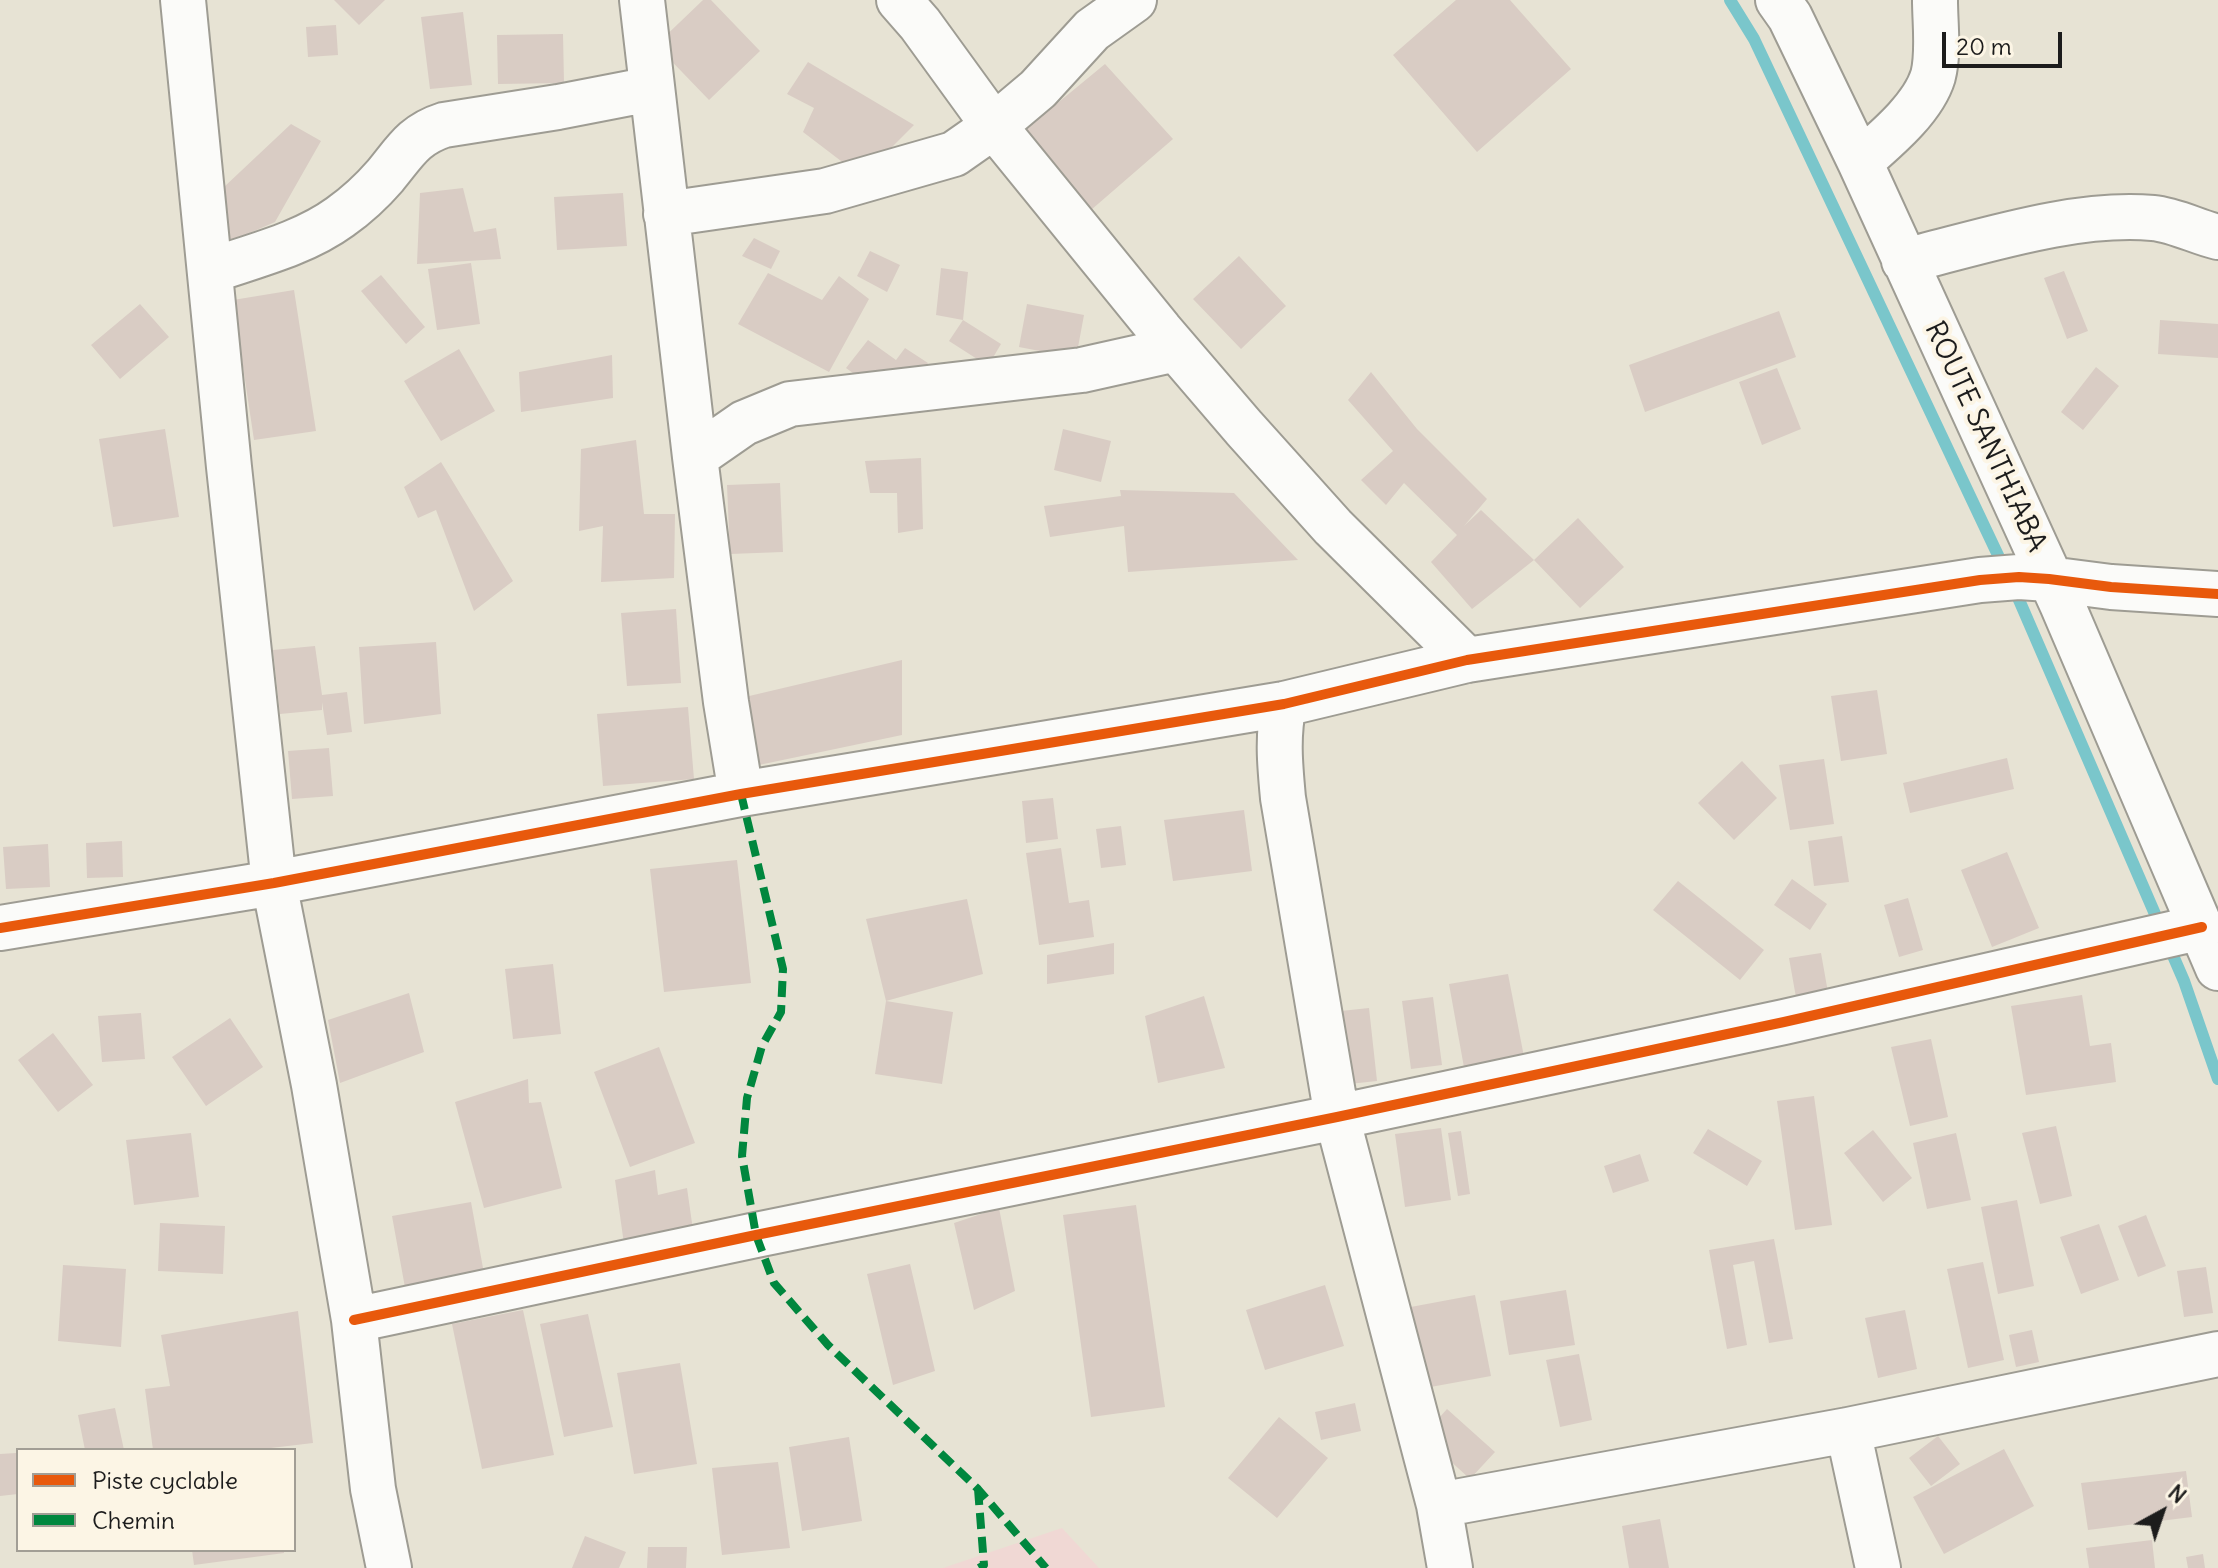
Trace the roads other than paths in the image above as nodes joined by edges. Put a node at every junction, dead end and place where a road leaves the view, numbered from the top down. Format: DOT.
graph roads {
  1 [pos="183,0"];
  2 [pos="642,0"];
  3 [pos="899,0"];
  4 [pos="1134,0"];
  5 [pos="1778,0"];
  6 [pos="1935,0"];
  7 [pos="651,89"];
  8 [pos="994,126"];
  9 [pos="1860,162"];
  10 [pos="666,214"];
  11 [pos="2218,237"];
  12 [pos="1904,261"];
  13 [pos="210,271"];
  14 [pos="1176,349"];
  15 [pos="695,457"];
  16 [pos="2049,579"];
  17 [pos="2218,594"];
  18 [pos="1467,660"];
  19 [pos="1284,704"];
  20 [pos="741,794"];
  21 [pos="274,883"];
  22 [pos="2202,927"];
  23 [pos="0,928"];
  24 [pos="2218,968"];
  25 [pos="1337,1117"];
  26 [pos="354,1320"];
  27 [pos="2218,1354"];
  28 [pos="1848,1430"];
  29 [pos="1439,1505"];
  30 [pos="389,1568"];
  31 [pos="1450,1568"];
  32 [pos="1878,1568"];
  1 -- 13 [label="street"];
  2 -- 7 [label="street"];
  3 -- 8 [label="street"];
  4 -- 8 [label="street"];
  5 -- 9 [label="street, ROUTE SANTHIABA"];
  6 -- 9 [label="street"];
  7 -- 10 [label="street"];
  7 -- 13 [label="street"];
  8 -- 10 [label="street"];
  8 -- 14 [label="street"];
  9 -- 12 [label="street, ROUTE SANTHIABA"];
  10 -- 15 [label="street"];
  11 -- 12 [label="street"];
  12 -- 16 [label="street, ROUTE SANTHIABA"];
  13 -- 21 [label="street"];
  14 -- 15 [label="street"];
  14 -- 18 [label="street"];
  15 -- 20 [label="street"];
  16 -- 17 [label="street"];
  16 -- 18 [label="street"];
  16 -- 22 [label="street, ROUTE SANTHIABA"];
  18 -- 19 [label="street"];
  19 -- 20 [label="street"];
  19 -- 25 [label="street"];
  20 -- 21 [label="street"];
  21 -- 23 [label="street"];
  21 -- 26 [label="street"];
  22 -- 24 [label="street, ROUTE SANTHIABA"];
  22 -- 25 [label="street"];
  25 -- 26 [label="street"];
  25 -- 29 [label="street"];
  26 -- 30 [label="street"];
  27 -- 28 [label="street"];
  28 -- 29 [label="street"];
  28 -- 32 [label="street"];
  29 -- 31 [label="street"];
}
